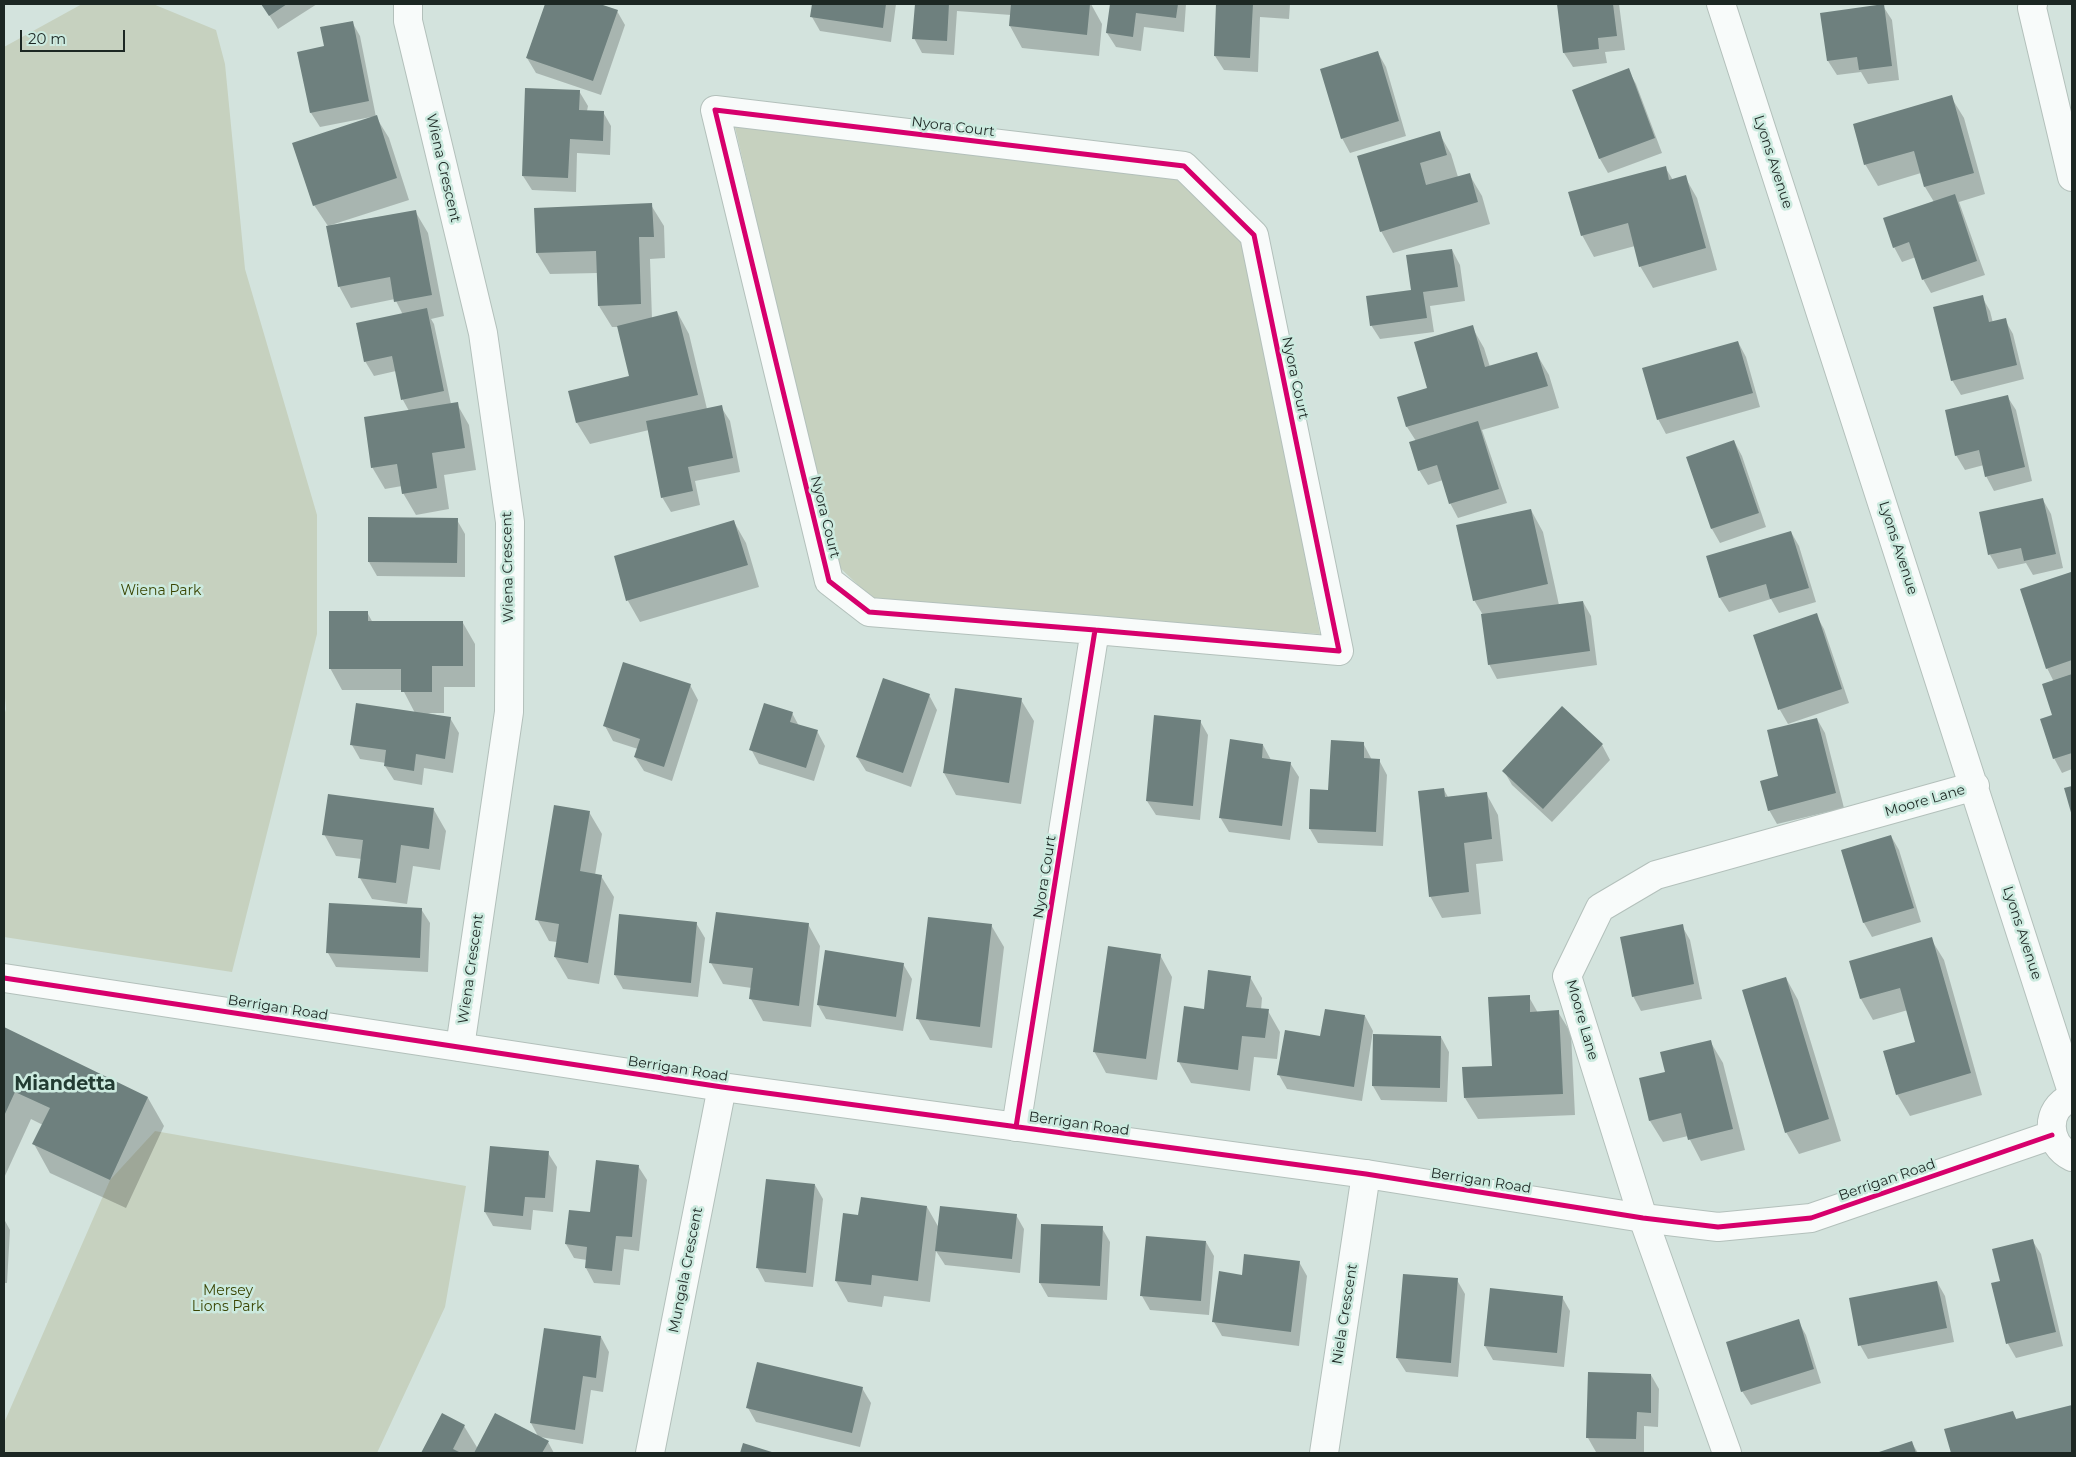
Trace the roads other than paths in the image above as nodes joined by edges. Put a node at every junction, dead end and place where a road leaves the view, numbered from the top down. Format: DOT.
graph roads {
  1 [pos="408,4"];
  2 [pos="1721,4"];
  3 [pos="2033,4"];
  4 [pos="2072,178"];
  5 [pos="1095,630"];
  6 [pos="1975,786"];
  7 [pos="4,978"];
  8 [pos="460,1047"];
  9 [pos="722,1087"];
  10 [pos="2072,1092"];
  11 [pos="2072,1097"];
  12 [pos="1016,1127"];
  13 [pos="2052,1135"];
  14 [pos="2072,1157"];
  15 [pos="1366,1174"];
  16 [pos="1643,1218"];
  17 [pos="650,1453"];
  18 [pos="1324,1453"];
  19 [pos="1727,1453"];
  1 -- 8 [label="street, Wiena Crescent"];
  2 -- 6 [label="street, Lyons Avenue"];
  3 -- 4 [label="street"];
  5 -- 5 [label="street, Nyora Court"];
  5 -- 12 [label="street, Nyora Court"];
  6 -- 10 [label="street, Lyons Avenue"];
  6 -- 16 [label="street, Moore Lane"];
  7 -- 8 [label="street, Berrigan Road"];
  8 -- 9 [label="street, Berrigan Road"];
  9 -- 12 [label="street, Berrigan Road"];
  9 -- 17 [label="street, Mungala Crescent"];
  11 -- 13 [label="street"];
  12 -- 15 [label="street, Berrigan Road"];
  13 -- 14 [label="street"];
  13 -- 16 [label="street, Berrigan Road"];
  15 -- 16 [label="street, Berrigan Road"];
  15 -- 18 [label="street, Niela Crescent"];
  16 -- 19 [label="street, Moore Lane"];
}
